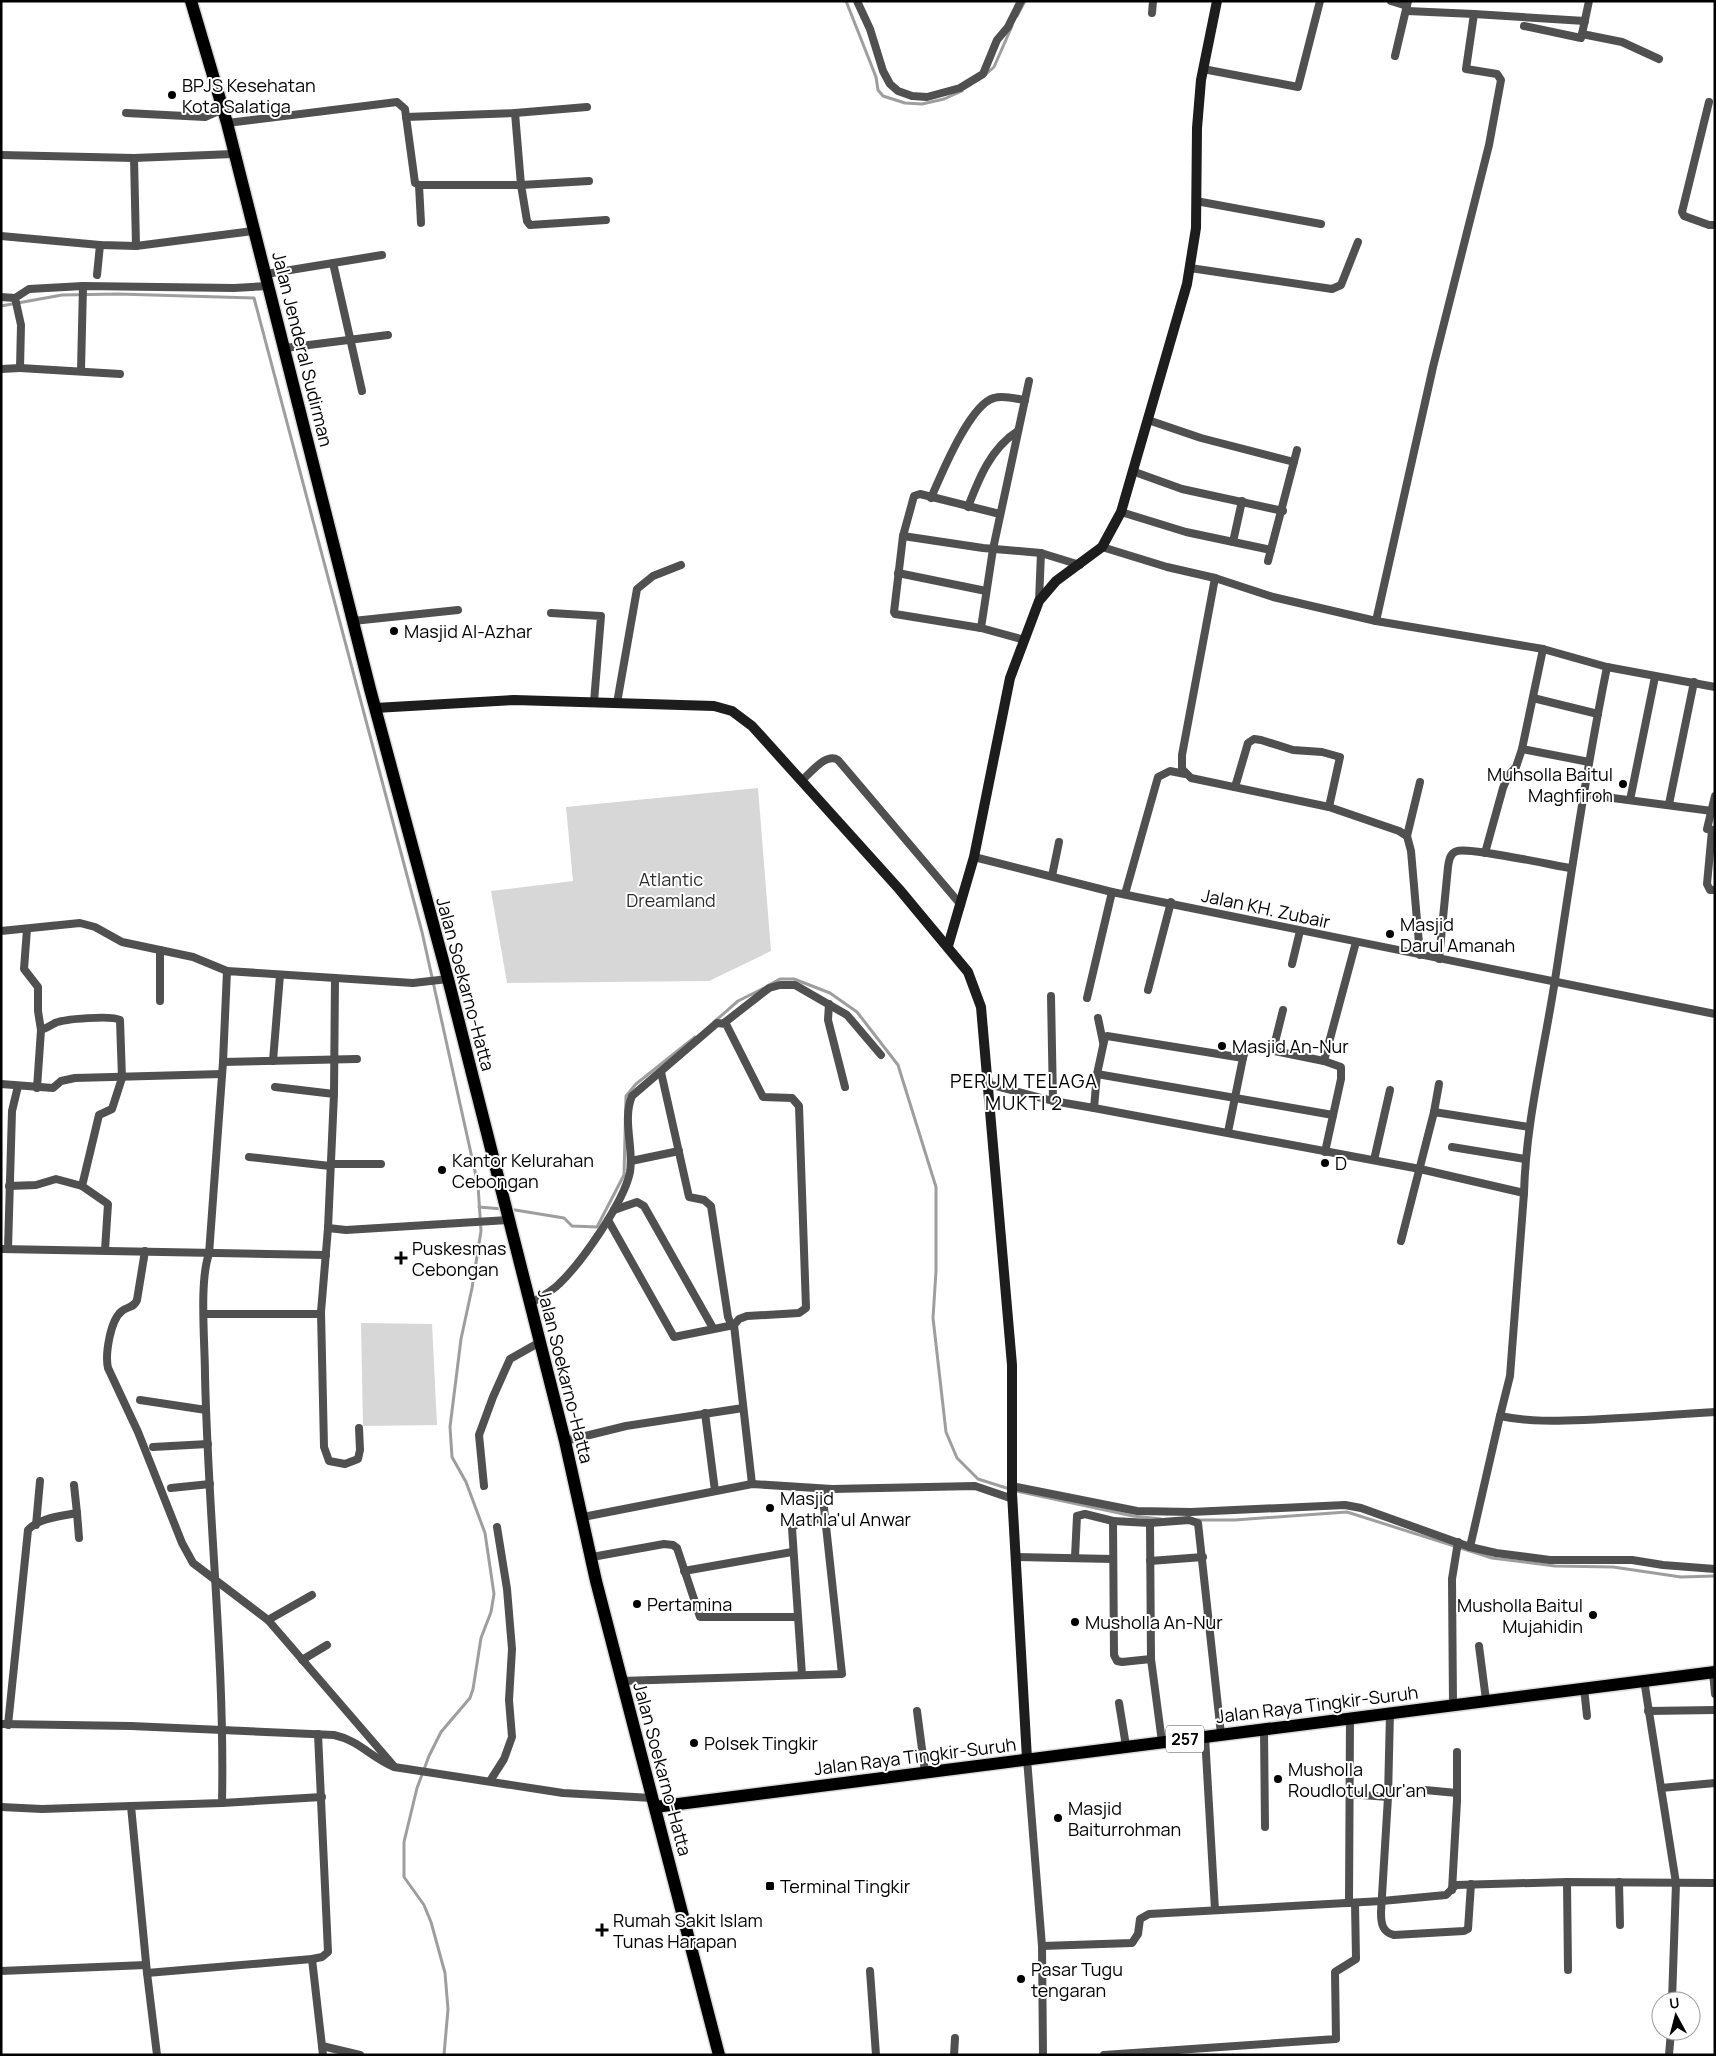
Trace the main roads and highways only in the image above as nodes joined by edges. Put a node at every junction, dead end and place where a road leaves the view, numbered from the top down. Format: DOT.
graph roads {
  1 [pos="191,1"];
  2 [pos="375,708"];
  3 [pos="1714,1672"];
  4 [pos="653,1802"];
  5 [pos="719,2055"];
  1 -- 2 [label="main road, Jalan Jenderal Sudirman"];
  2 -- 4 [label="main road, Jalan Soekarno-Hatta"];
  3 -- 4 [label="main road, Jalan Raya Tingkir-Suruh / 257"];
  4 -- 5 [label="main road, Jalan Soekarno-Hatta"];
}
